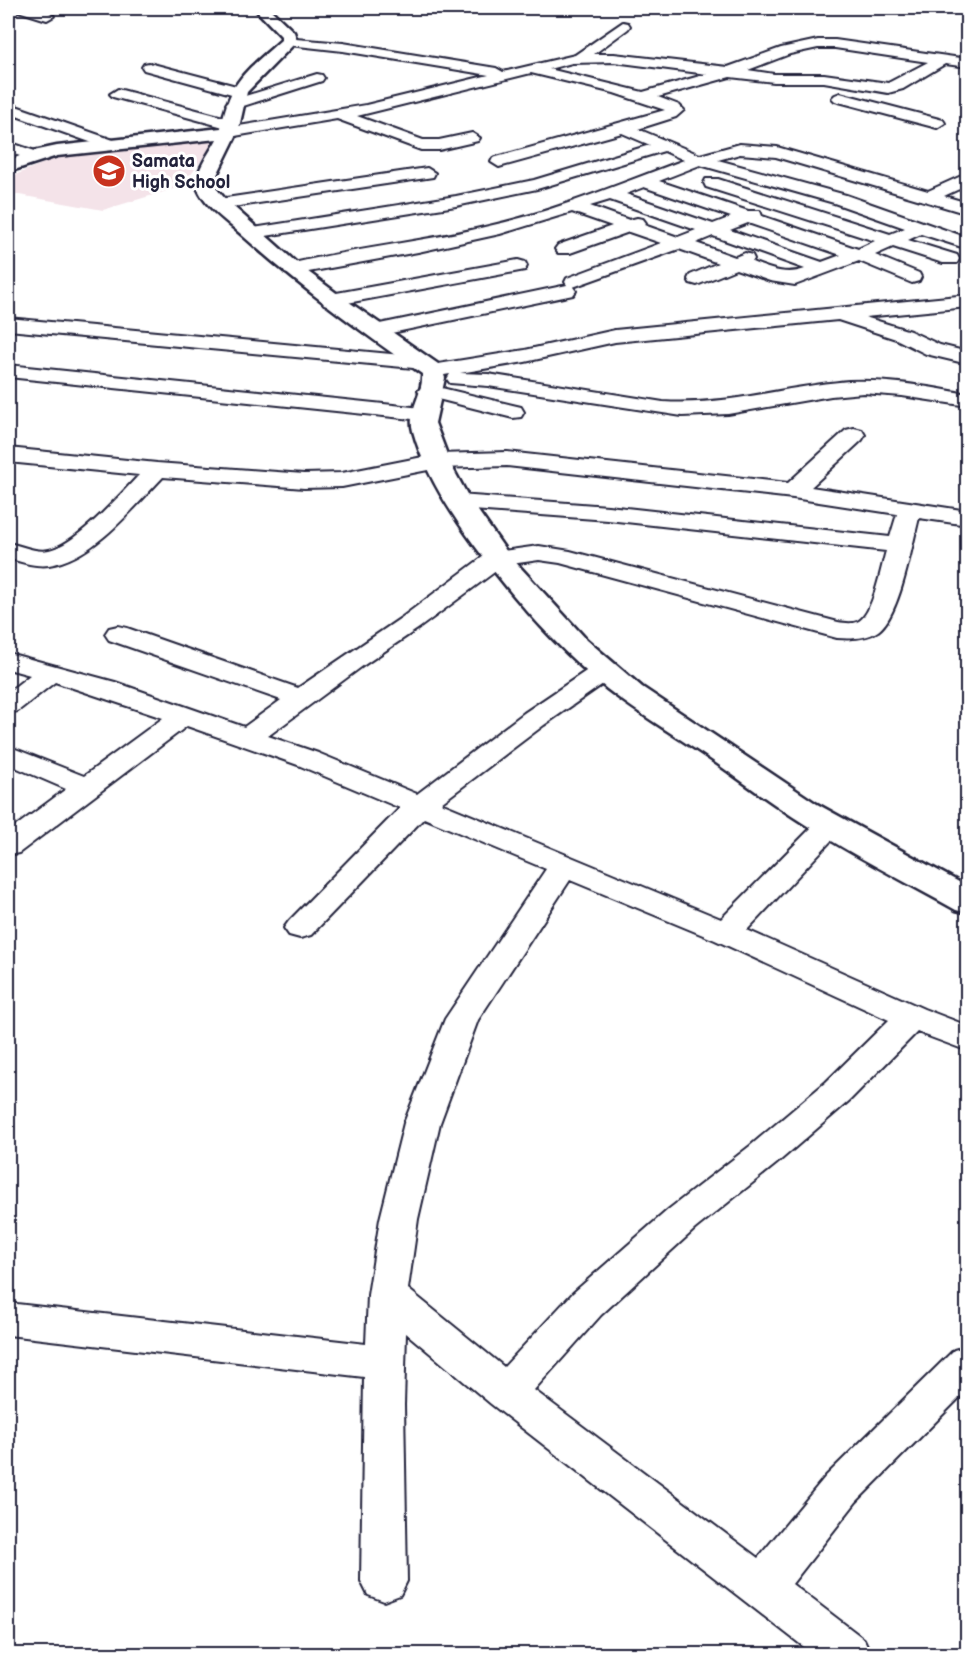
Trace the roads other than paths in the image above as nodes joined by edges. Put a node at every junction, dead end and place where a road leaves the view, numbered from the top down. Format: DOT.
graph roads {
  1 [pos="23,8"];
  2 [pos="261,8"];
  3 [pos="47,16"];
  4 [pos="622,26"];
  5 [pos="289,41"];
  6 [pos="580,58"];
  7 [pos="943,59"];
  8 [pos="968,63"];
  9 [pos="670,64"];
  10 [pos="149,67"];
  11 [pos="525,69"];
  12 [pos="729,72"];
  13 [pos="501,75"];
  14 [pos="316,78"];
  15 [pos="598,91"];
  16 [pos="118,94"];
  17 [pos="237,97"];
  18 [pos="643,97"];
  19 [pos="13,110"];
  20 [pos="340,115"];
  21 [pos="936,123"];
  22 [pos="231,128"];
  23 [pos="623,128"];
  24 [pos="472,138"];
  25 [pos="113,145"];
  26 [pos="665,146"];
  27 [pos="8,147"];
  28 [pos="545,150"];
  29 [pos="35,156"];
  30 [pos="699,160"];
  31 [pos="499,162"];
  32 [pos="8,167"];
  33 [pos="592,169"];
  34 [pos="672,170"];
  35 [pos="427,173"];
  36 [pos="760,177"];
  37 [pos="968,178"];
  38 [pos="643,181"];
  39 [pos="729,189"];
  40 [pos="813,192"];
  41 [pos="609,194"];
  42 [pos="928,197"];
  43 [pos="697,200"];
  44 [pos="219,204"];
  45 [pos="779,205"];
  46 [pos="573,206"];
  47 [pos="863,207"];
  48 [pos="968,208"];
  49 [pos="664,213"];
  50 [pos="748,217"];
  51 [pos="830,221"];
  52 [pos="630,225"];
  53 [pos="921,227"];
  54 [pos="714,230"];
  55 [pos="253,233"];
  56 [pos="801,235"];
  57 [pos="891,241"];
  58 [pos="680,242"];
  59 [pos="968,243"];
  60 [pos="564,249"];
  61 [pos="768,249"];
  62 [pos="968,251"];
  63 [pos="859,255"];
  64 [pos="950,259"];
  65 [pos="735,263"];
  66 [pos="518,266"];
  67 [pos="292,269"];
  68 [pos="823,269"];
  69 [pos="912,277"];
  70 [pos="697,279"];
  71 [pos="331,300"];
  72 [pos="968,301"];
  73 [pos="930,303"];
  74 [pos="838,315"];
  75 [pos="8,324"];
  76 [pos="377,330"];
  77 [pos="184,340"];
  78 [pos="968,358"];
  79 [pos="8,370"];
  80 [pos="153,372"];
  81 [pos="428,384"];
  82 [pos="968,400"];
  83 [pos="513,412"];
  84 [pos="854,435"];
  85 [pos="11,458"];
  86 [pos="438,461"];
  87 [pos="157,470"];
  88 [pos="793,491"];
  89 [pos="459,502"];
  90 [pos="910,509"];
  91 [pos="968,518"];
  92 [pos="898,545"];
  93 [pos="8,550"];
  94 [pos="496,558"];
  95 [pos="118,634"];
  96 [pos="8,661"];
  97 [pos="604,671"];
  98 [pos="52,672"];
  99 [pos="300,698"];
  100 [pos="8,705"];
  101 [pos="184,715"];
  102 [pos="248,737"];
  103 [pos="8,754"];
  104 [pos="85,787"];
  105 [pos="420,805"];
  106 [pos="830,826"];
  107 [pos="8,846"];
  108 [pos="564,866"];
  109 [pos="968,902"];
  110 [pos="300,928"];
  111 [pos="726,933"];
  112 [pos="912,1017"];
  113 [pos="968,1039"];
  114 [pos="388,1294"];
  115 [pos="8,1319"];
  116 [pos="968,1362"];
  117 [pos="385,1363"];
  118 [pos="506,1392"];
  119 [pos="384,1581"];
  120 [pos="761,1588"];
  121 [pos="848,1654"];
  1 -- 3 [label="street"];
  2 -- 5 [label="street"];
  4 -- 6 [label="street"];
  5 -- 13 [label="street"];
  5 -- 17 [label="street"];
  6 -- 9 [label="street"];
  6 -- 11 [label="street"];
  7 -- 8 [label="street"];
  7 -- 12 [label="street"];
  7 -- 12 [label="street"];
  9 -- 12 [label="street"];
  9 -- 15 [label="street"];
  10 -- 17 [label="street"];
  11 -- 13 [label="street"];
  11 -- 15 [label="street"];
  12 -- 18 [label="street"];
  12 -- 21 [label="street"];
  13 -- 15 [label="street"];
  13 -- 20 [label="street"];
  14 -- 17 [label="street"];
  15 -- 18 [label="street"];
  16 -- 22 [label="street"];
  17 -- 22 [label="street"];
  18 -- 23 [label="street"];
  19 -- 25 [label="street"];
  20 -- 22 [label="street"];
  20 -- 24 [label="street"];
  22 -- 25 [label="street"];
  22 -- 44 [label="street"];
  23 -- 26 [label="street"];
  23 -- 28 [label="street"];
  25 -- 29 [label="street"];
  26 -- 30 [label="street"];
  26 -- 33 [label="street"];
  27 -- 29 [label="street"];
  28 -- 31 [label="street"];
  28 -- 33 [label="street"];
  29 -- 32 [label="street"];
  30 -- 34 [label="street"];
  30 -- 36 [label="street"];
  30 -- 42 [label="street"];
  33 -- 55 [label="street"];
  34 -- 38 [label="street"];
  34 -- 39 [label="street"];
  35 -- 44 [label="street"];
  36 -- 39 [label="street"];
  36 -- 40 [label="street"];
  37 -- 42 [label="street"];
  38 -- 41 [label="street"];
  38 -- 43 [label="street"];
  39 -- 43 [label="street"];
  39 -- 45 [label="street"];
  40 -- 45 [label="street"];
  40 -- 47 [label="street"];
  41 -- 46 [label="street"];
  41 -- 49 [label="street"];
  42 -- 48 [label="street"];
  43 -- 49 [label="street"];
  43 -- 50 [label="street"];
  44 -- 55 [label="street"];
  45 -- 50 [label="street"];
  45 -- 51 [label="street"];
  46 -- 52 [label="street"];
  46 -- 67 [label="street"];
  47 -- 51 [label="street"];
  47 -- 53 [label="street"];
  49 -- 52 [label="street"];
  49 -- 54 [label="street"];
  50 -- 54 [label="street"];
  50 -- 56 [label="street"];
  51 -- 56 [label="street"];
  51 -- 57 [label="street"];
  52 -- 58 [label="street"];
  52 -- 60 [label="street"];
  53 -- 57 [label="street"];
  53 -- 59 [label="street"];
  54 -- 58 [label="street"];
  54 -- 61 [label="street"];
  55 -- 67 [label="street"];
  56 -- 61 [label="street"];
  56 -- 63 [label="street"];
  57 -- 63 [label="street"];
  57 -- 64 [label="street"];
  58 -- 65 [label="street"];
  58 -- 76 [label="street"];
  61 -- 65 [label="street"];
  61 -- 68 [label="street"];
  62 -- 64 [label="street"];
  63 -- 68 [label="street"];
  63 -- 69 [label="street"];
  64 -- 69 [label="street"];
  65 -- 68 [label="street"];
  65 -- 70 [label="street"];
  66 -- 71 [label="street"];
  67 -- 71 [label="street"];
  69 -- 73 [label="street"];
  71 -- 76 [label="street"];
  72 -- 73 [label="street"];
  73 -- 74 [label="street"];
  74 -- 78 [label="street"];
  74 -- 81 [label="street"];
  75 -- 77 [label="street"];
  76 -- 81 [label="street"];
  77 -- 80 [label="street"];
  77 -- 81 [label="street"];
  79 -- 80 [label="street"];
  80 -- 81 [label="street"];
  81 -- 82 [label="street"];
  81 -- 83 [label="street"];
  81 -- 86 [label="street"];
  84 -- 88 [label="street"];
  85 -- 87 [label="street"];
  86 -- 87 [label="street"];
  86 -- 88 [label="street"];
  86 -- 89 [label="street"];
  87 -- 93 [label="street"];
  88 -- 90 [label="street"];
  89 -- 92 [label="street"];
  89 -- 94 [label="street"];
  90 -- 91 [label="street"];
  90 -- 92 [label="street"];
  92 -- 94 [label="street"];
  94 -- 97 [label="street"];
  94 -- 99 [label="street"];
  95 -- 99 [label="street"];
  96 -- 98 [label="street"];
  97 -- 105 [label="street"];
  97 -- 106 [label="street"];
  98 -- 100 [label="street"];
  98 -- 101 [label="street"];
  99 -- 102 [label="street"];
  101 -- 102 [label="street"];
  101 -- 104 [label="street"];
  102 -- 105 [label="street"];
  103 -- 104 [label="street"];
  104 -- 107 [label="street"];
  105 -- 108 [label="street"];
  105 -- 110 [label="street"];
  106 -- 109 [label="street"];
  106 -- 111 [label="street"];
  108 -- 111 [label="street"];
  108 -- 114 [label="street"];
  111 -- 112 [label="street"];
  112 -- 113 [label="street"];
  112 -- 118 [label="street"];
  114 -- 117 [label="street"];
  114 -- 118 [label="street"];
  115 -- 117 [label="street"];
  116 -- 120 [label="street"];
  117 -- 119 [label="street"];
  118 -- 120 [label="street"];
  120 -- 121 [label="street"];
}
